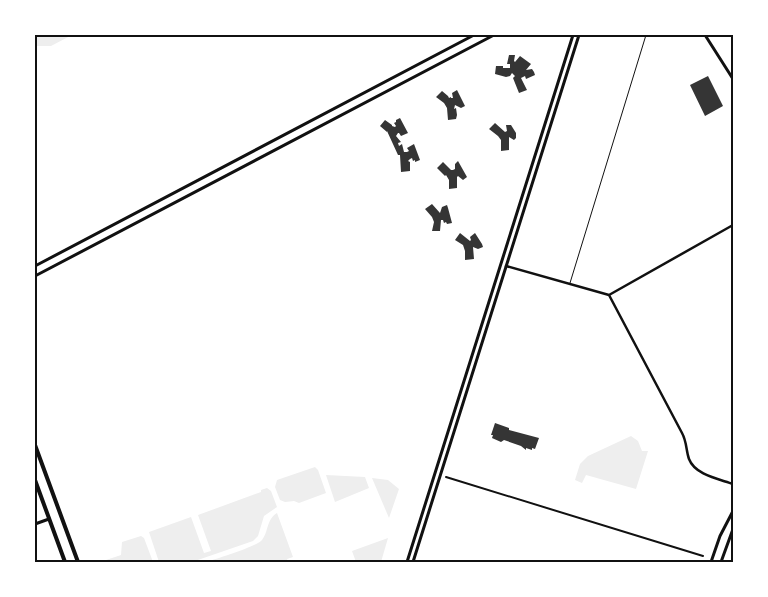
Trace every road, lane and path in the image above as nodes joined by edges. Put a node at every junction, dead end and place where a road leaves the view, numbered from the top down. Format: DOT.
graph roads {
  1 [pos="474,35"];
  2 [pos="494,35"];
  3 [pos="573,35"];
  4 [pos="579,35"];
  5 [pos="646,35"];
  6 [pos="705,35"];
  7 [pos="733,79"];
  8 [pos="733,225"];
  9 [pos="40,264"];
  10 [pos="35,266"];
  11 [pos="506,266"];
  12 [pos="44,272"];
  13 [pos="35,276"];
  14 [pos="570,284"];
  15 [pos="609,295"];
  16 [pos="35,445"];
  17 [pos="446,477"];
  18 [pos="35,480"];
  19 [pos="733,484"];
  20 [pos="733,511"];
  21 [pos="49,519"];
  22 [pos="35,524"];
  23 [pos="733,529"];
  24 [pos="703,556"];
  25 [pos="64,562"];
  26 [pos="78,562"];
  27 [pos="407,562"];
  28 [pos="413,562"];
  29 [pos="711,562"];
  30 [pos="721,562"];
  1 -- 9 [label="main road"];
  2 -- 12 [label="main road"];
  3 -- 27 [label="main road"];
  4 -- 11 [label="main road"];
  5 -- 14 [label="lane"];
  6 -- 7 [label="main road"];
  8 -- 15 [label="street"];
  9 -- 10 [label="main road"];
  9 -- 12 [label="main road"];
  11 -- 14 [label="street"];
  11 -- 28 [label="main road"];
  12 -- 13 [label="main road"];
  14 -- 15 [label="street"];
  15 -- 19 [label="street"];
  16 -- 26 [label="main road"];
  17 -- 24 [label="street"];
  18 -- 21 [label="main road"];
  20 -- 29 [label="main road"];
  21 -- 22 [label="main road"];
  21 -- 25 [label="main road"];
  23 -- 30 [label="main road"];
}
